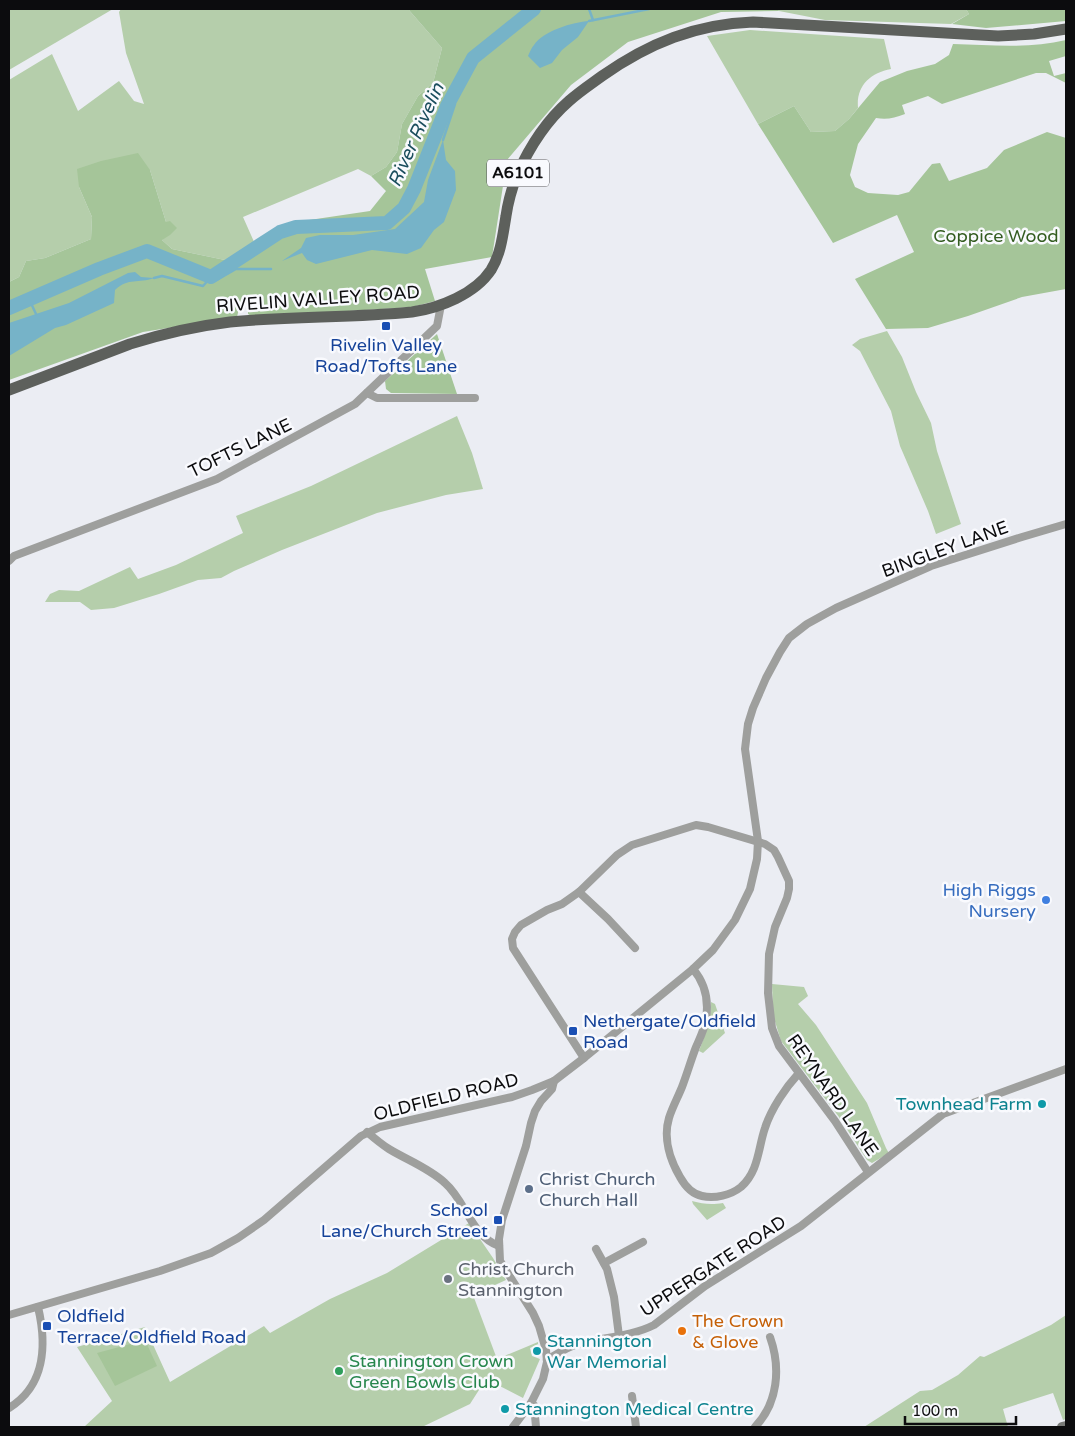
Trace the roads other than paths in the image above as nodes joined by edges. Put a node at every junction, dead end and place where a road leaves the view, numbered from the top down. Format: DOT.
graph roads {
  1 [pos="1066,29"];
  2 [pos="441,305"];
  3 [pos="9,390"];
  4 [pos="367,393"];
  5 [pos="475,398"];
  6 [pos="1066,524"];
  7 [pos="9,561"];
  8 [pos="758,841"];
  9 [pos="579,892"];
  10 [pos="623,935"];
  11 [pos="616,941"];
  12 [pos="635,948"];
  13 [pos="693,969"];
  14 [pos="584,1058"];
  15 [pos="1066,1068"];
  16 [pos="799,1073"];
  17 [pos="554,1081"];
  18 [pos="367,1132"];
  19 [pos="868,1172"];
  20 [pos="643,1242"];
  21 [pos="499,1246"];
  22 [pos="596,1249"];
  23 [pos="604,1263"];
  24 [pos="38,1307"];
  25 [pos="9,1315"];
  26 [pos="619,1336"];
  27 [pos="770,1337"];
  28 [pos="547,1360"];
  29 [pos="632,1396"];
  30 [pos="531,1403"];
  31 [pos="9,1408"];
  32 [pos="1066,1426"];
  33 [pos="513,1427"];
  34 [pos="536,1427"];
  35 [pos="636,1427"];
  36 [pos="755,1427"];
  37 [pos="1062,1427"];
  1 -- 2 [label="main road, RIVELIN VALLEY ROAD / A6101"];
  2 -- 3 [label="main road, RIVELIN VALLEY ROAD / A6101"];
  2 -- 4 [label="street, TOFTS LANE"];
  4 -- 5 [label="street"];
  4 -- 7 [label="street, TOFTS LANE"];
  6 -- 8 [label="street, BINGLEY LANE"];
  8 -- 9 [label="street"];
  8 -- 13 [label="street, OLDFIELD ROAD"];
  8 -- 16 [label="street, REYNARD LANE"];
  9 -- 10 [label="street"];
  9 -- 14 [label="street"];
  10 -- 11 [label="street"];
  10 -- 12 [label="street"];
  13 -- 14 [label="street, OLDFIELD ROAD"];
  13 -- 16 [label="street"];
  14 -- 17 [label="street, OLDFIELD ROAD"];
  15 -- 19 [label="street, UPPERGATE ROAD"];
  16 -- 19 [label="street, REYNARD LANE"];
  17 -- 18 [label="street, OLDFIELD ROAD"];
  17 -- 21 [label="street"];
  18 -- 21 [label="street"];
  18 -- 24 [label="street, OLDFIELD ROAD"];
  19 -- 26 [label="street, UPPERGATE ROAD"];
  20 -- 23 [label="street"];
  21 -- 28 [label="street"];
  22 -- 23 [label="street"];
  23 -- 26 [label="street"];
  24 -- 25 [label="street, OLDFIELD ROAD"];
  24 -- 31 [label="street"];
  26 -- 28 [label="street, UPPERGATE ROAD"];
  27 -- 36 [label="street"];
  28 -- 30 [label="street"];
  29 -- 35 [label="street"];
  30 -- 33 [label="street"];
  30 -- 34 [label="street"];
  32 -- 37 [label="main road"];
}
